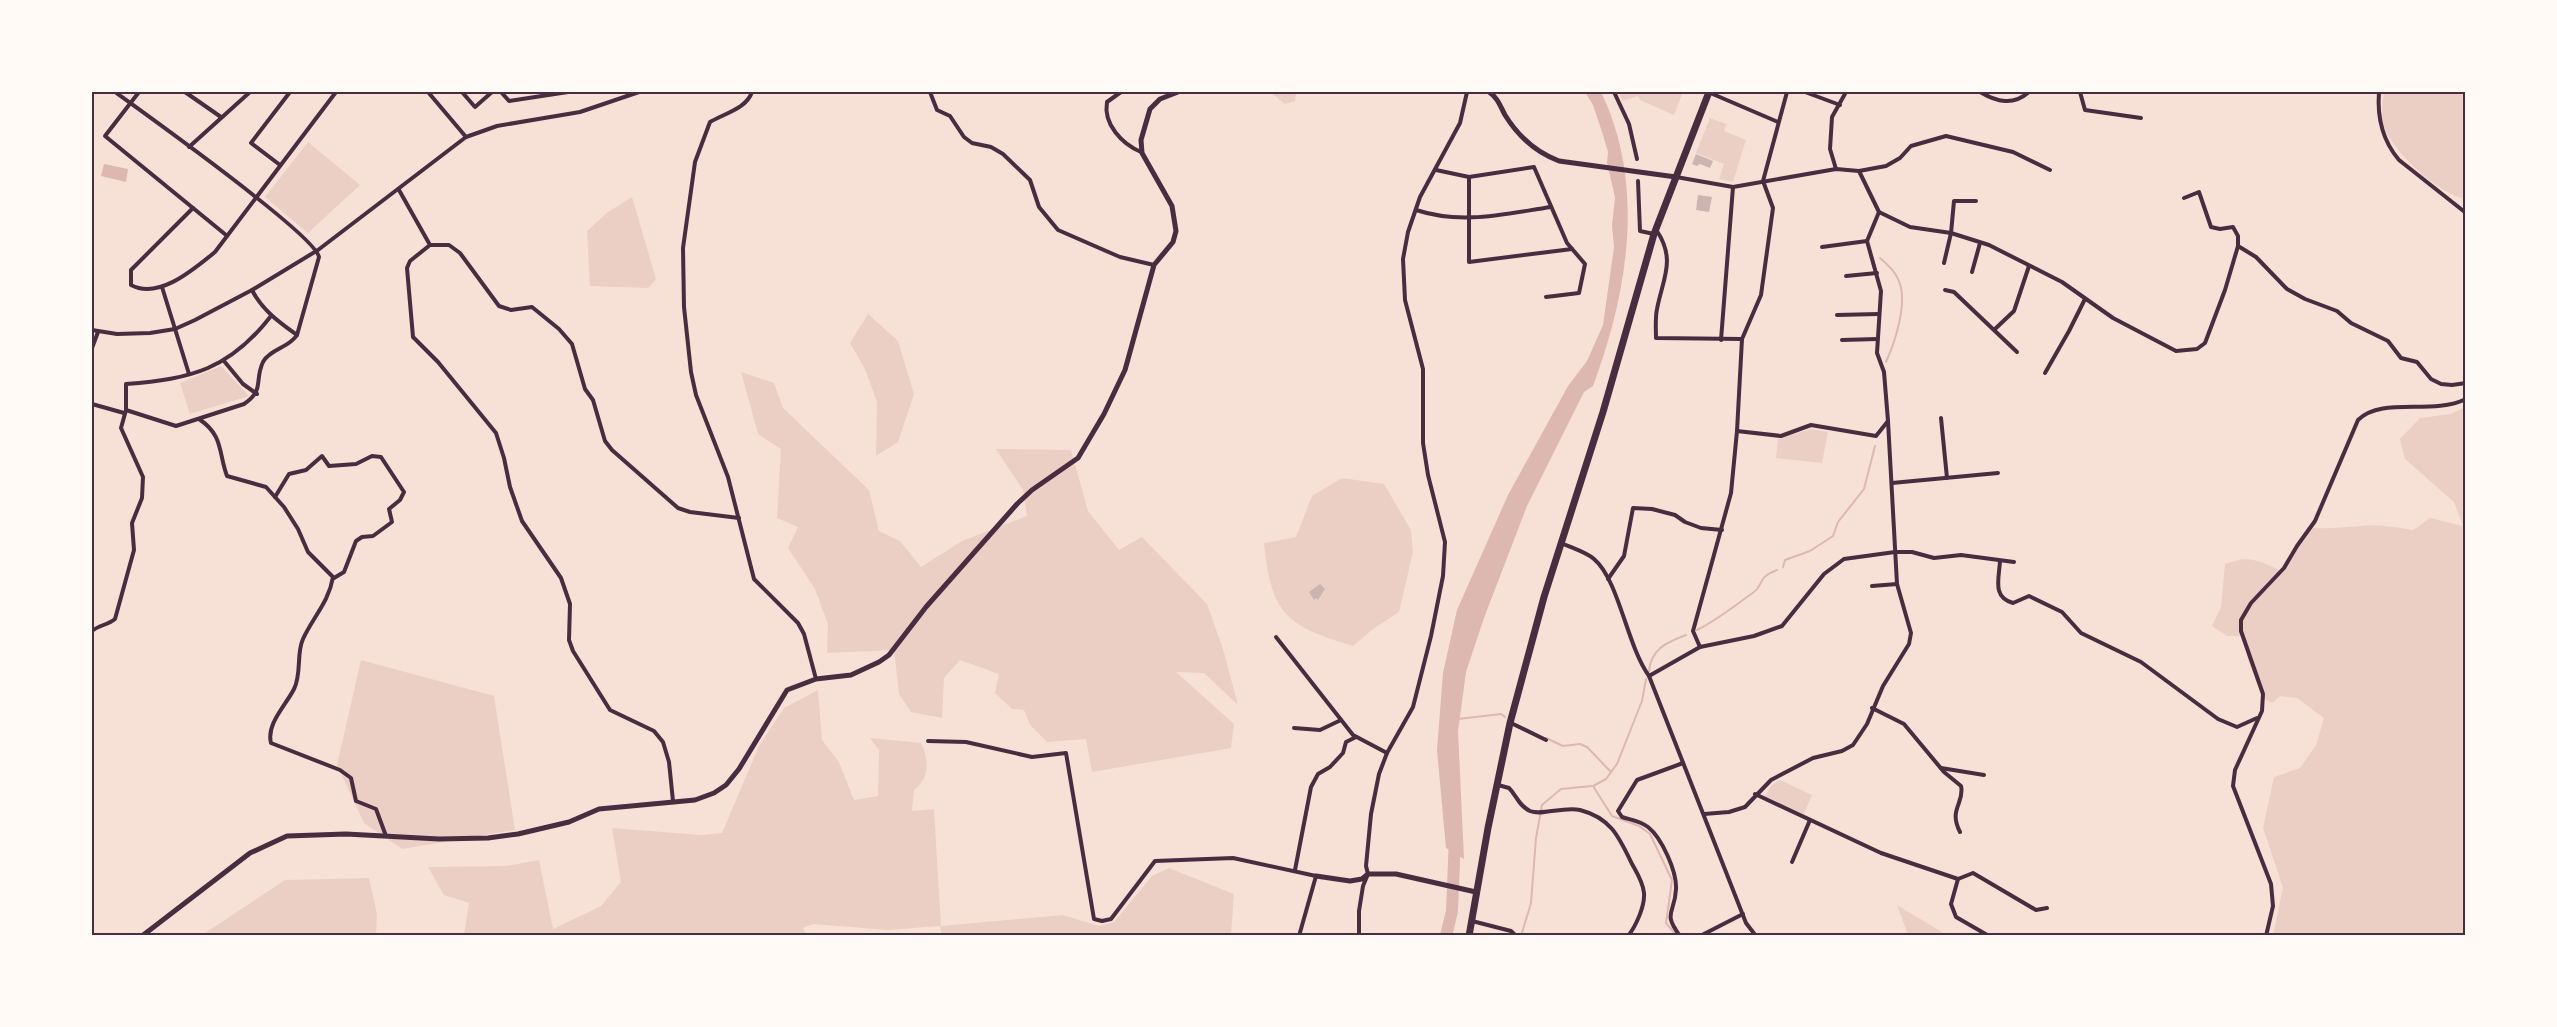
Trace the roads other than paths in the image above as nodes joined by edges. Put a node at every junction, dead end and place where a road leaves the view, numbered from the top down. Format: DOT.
graph roads {
  1 [pos="116,92"];
  2 [pos="140,92"];
  3 [pos="185,92"];
  4 [pos="250,92"];
  5 [pos="290,92"];
  6 [pos="336,92"];
  7 [pos="428,92"];
  8 [pos="462,92"];
  9 [pos="492,92"];
  10 [pos="501,92"];
  11 [pos="568,92"];
  12 [pos="639,92"];
  13 [pos="752,92"];
  14 [pos="930,92"];
  15 [pos="1121,92"];
  16 [pos="1178,92"];
  17 [pos="1467,92"];
  18 [pos="1489,92"];
  19 [pos="1614,92"];
  20 [pos="1709,92"];
  21 [pos="1787,92"];
  22 [pos="1805,92"];
  23 [pos="1846,92"];
  24 [pos="1980,92"];
  25 [pos="2029,92"];
  26 [pos="2080,92"];
  27 [pos="2379,92"];
  28 [pos="131,103"];
  29 [pos="1840,105"];
  30 [pos="221,117"];
  31 [pos="2141,118"];
  32 [pos="1778,122"];
  33 [pos="466,137"];
  34 [pos="189,147"];
  35 [pos="1142,153"];
  36 [pos="1637,159"];
  37 [pos="280,165"];
  38 [pos="1436,170"];
  39 [pos="1836,170"];
  40 [pos="2050,170"];
  41 [pos="1859,171"];
  42 [pos="1469,177"];
  43 [pos="1676,177"];
  44 [pos="1638,181"];
  45 [pos="1763,181"];
  46 [pos="1734,187"];
  47 [pos="399,190"];
  48 [pos="257,198"];
  49 [pos="2184,198"];
  50 [pos="1976,201"];
  51 [pos="1551,207"];
  52 [pos="193,208"];
  53 [pos="1416,210"];
  54 [pos="1879,212"];
  55 [pos="2466,213"];
  56 [pos="1470,219"];
  57 [pos="1655,232"];
  58 [pos="1951,233"];
  59 [pos="226,235"];
  60 [pos="1867,241"];
  61 [pos="1980,243"];
  62 [pos="430,245"];
  63 [pos="1822,246"];
  64 [pos="2238,246"];
  65 [pos="1573,249"];
  66 [pos="318,250"];
  67 [pos="1944,263"];
  68 [pos="1154,265"];
  69 [pos="2029,266"];
  70 [pos="1972,272"];
  71 [pos="1877,273"];
  72 [pos="1846,276"];
  73 [pos="162,287"];
  74 [pos="252,290"];
  75 [pos="1945,290"];
  76 [pos="1546,297"];
  77 [pos="2085,299"];
  78 [pos="1878,314"];
  79 [pos="1837,315"];
  80 [pos="271,316"];
  81 [pos="175,329"];
  82 [pos="1995,329"];
  83 [pos="92,330"];
  84 [pos="98,332"];
  85 [pos="297,335"];
  86 [pos="1742,339"];
  87 [pos="1877,339"];
  88 [pos="1721,340"];
  89 [pos="1842,340"];
  90 [pos="92,348"];
  91 [pos="2017,352"];
  92 [pos="224,362"];
  93 [pos="2044,373"];
  94 [pos="189,374"];
  95 [pos="2466,383"];
  96 [pos="257,394"];
  97 [pos="2466,399"];
  98 [pos="92,404"];
  99 [pos="125,412"];
  100 [pos="1941,418"];
  101 [pos="199,419"];
  102 [pos="1888,421"];
  103 [pos="1737,431"];
  104 [pos="1998,473"];
  105 [pos="1947,478"];
  106 [pos="1892,483"];
  107 [pos="275,497"];
  108 [pos="739,518"];
  109 [pos="1722,530"];
  110 [pos="1560,543"];
  111 [pos="1895,552"];
  112 [pos="2000,561"];
  113 [pos="2014,562"];
  114 [pos="333,579"];
  115 [pos="1608,579"];
  116 [pos="1897,584"];
  117 [pos="1872,586"];
  118 [pos="92,631"];
  119 [pos="1276,637"];
  120 [pos="1700,647"];
  121 [pos="1648,676"];
  122 [pos="816,679"];
  123 [pos="1872,708"];
  124 [pos="2258,718"];
  125 [pos="1341,720"];
  126 [pos="1510,723"];
  127 [pos="1294,728"];
  128 [pos="1356,737"];
  129 [pos="1546,740"];
  130 [pos="928,741"];
  131 [pos="1387,753"];
  132 [pos="1683,763"];
  133 [pos="1941,768"];
  134 [pos="1984,775"];
  135 [pos="1497,785"];
  136 [pos="1755,794"];
  137 [pos="673,801"];
  138 [pos="1704,814"];
  139 [pos="1810,820"];
  140 [pos="1960,832"];
  141 [pos="386,836"];
  142 [pos="1792,862"];
  143 [pos="1294,870"];
  144 [pos="1368,874"];
  145 [pos="1316,876"];
  146 [pos="1958,879"];
  147 [pos="1476,892"];
  148 [pos="2046,908"];
  149 [pos="1743,914"];
  150 [pos="1472,920"];
  151 [pos="142,936"];
  152 [pos="1299,936"];
  153 [pos="1359,936"];
  154 [pos="1469,936"];
  155 [pos="1516,936"];
  156 [pos="1628,936"];
  157 [pos="1680,936"];
  158 [pos="1700,936"];
  159 [pos="1756,936"];
  160 [pos="1989,936"];
  161 [pos="2266,936"];
  1 -- 28 [label="street"];
  2 -- 28 [label="street"];
  3 -- 30 [label="street"];
  4 -- 30 [label="street"];
  5 -- 37 [label="street"];
  6 -- 37 [label="street"];
  7 -- 33 [label="street"];
  8 -- 9 [label="street"];
  10 -- 11 [label="street"];
  12 -- 33 [label="street"];
  13 -- 108 [label="street"];
  14 -- 68 [label="street"];
  15 -- 35 [label="street"];
  16 -- 35 [label="street"];
  17 -- 38 [label="street"];
  18 -- 43 [label="street"];
  19 -- 36 [label="street"];
  20 -- 32 [label="street"];
  20 -- 43 [label="highway"];
  21 -- 32 [label="street"];
  22 -- 29 [label="street"];
  23 -- 29 [label="street"];
  24 -- 25 [label="street"];
  26 -- 31 [label="street"];
  27 -- 55 [label="street"];
  28 -- 34 [label="street"];
  28 -- 52 [label="street"];
  29 -- 39 [label="street"];
  30 -- 34 [label="street"];
  32 -- 45 [label="street"];
  33 -- 47 [label="street"];
  34 -- 48 [label="street"];
  35 -- 68 [label="street"];
  37 -- 48 [label="street"];
  38 -- 42 [label="street"];
  38 -- 53 [label="street"];
  39 -- 41 [label="street"];
  39 -- 45 [label="street"];
  40 -- 41 [label="street"];
  41 -- 54 [label="street"];
  42 -- 51 [label="street"];
  42 -- 56 [label="street"];
  43 -- 46 [label="street"];
  43 -- 57 [label="highway"];
  44 -- 57 [label="street"];
  45 -- 46 [label="street"];
  45 -- 86 [label="street"];
  46 -- 88 [label="street"];
  47 -- 62 [label="street"];
  47 -- 66 [label="street"];
  48 -- 59 [label="street"];
  48 -- 66 [label="street"];
  49 -- 64 [label="street"];
  50 -- 58 [label="street"];
  51 -- 56 [label="street"];
  51 -- 65 [label="street"];
  52 -- 59 [label="street"];
  52 -- 73 [label="street"];
  53 -- 56 [label="street"];
  53 -- 131 [label="street"];
  54 -- 58 [label="street"];
  54 -- 60 [label="street"];
  56 -- 65 [label="street"];
  57 -- 88 [label="street"];
  57 -- 110 [label="highway"];
  58 -- 61 [label="street"];
  58 -- 67 [label="street"];
  59 -- 73 [label="street"];
  60 -- 63 [label="street"];
  60 -- 71 [label="street"];
  61 -- 69 [label="street"];
  61 -- 70 [label="street"];
  62 -- 108 [label="street"];
  62 -- 137 [label="street"];
  64 -- 77 [label="street"];
  64 -- 95 [label="street"];
  65 -- 76 [label="street"];
  66 -- 74 [label="street"];
  66 -- 85 [label="street"];
  68 -- 122 [label="street"];
  69 -- 77 [label="street"];
  69 -- 82 [label="street"];
  71 -- 72 [label="street"];
  71 -- 78 [label="street"];
  73 -- 81 [label="street"];
  74 -- 80 [label="street"];
  74 -- 81 [label="street"];
  75 -- 82 [label="street"];
  77 -- 93 [label="street"];
  78 -- 79 [label="street"];
  78 -- 87 [label="street"];
  80 -- 85 [label="street"];
  80 -- 92 [label="street"];
  81 -- 84 [label="street"];
  81 -- 94 [label="street"];
  82 -- 91 [label="street"];
  83 -- 84 [label="street"];
  84 -- 90 [label="street"];
  85 -- 96 [label="street"];
  86 -- 88 [label="street"];
  86 -- 103 [label="street"];
  87 -- 89 [label="street"];
  87 -- 102 [label="street"];
  92 -- 94 [label="street"];
  92 -- 96 [label="street"];
  94 -- 99 [label="street"];
  96 -- 101 [label="street"];
  97 -- 124 [label="street"];
  98 -- 99 [label="street"];
  99 -- 101 [label="street"];
  99 -- 118 [label="street"];
  100 -- 105 [label="street"];
  101 -- 107 [label="street"];
  102 -- 103 [label="street"];
  102 -- 106 [label="street"];
  103 -- 109 [label="street"];
  104 -- 105 [label="street"];
  105 -- 106 [label="street"];
  106 -- 111 [label="street"];
  107 -- 114 [label="street"];
  107 -- 114 [label="street"];
  108 -- 122 [label="street"];
  109 -- 115 [label="street"];
  109 -- 120 [label="street"];
  110 -- 115 [label="street"];
  110 -- 126 [label="highway"];
  111 -- 112 [label="street"];
  111 -- 116 [label="street"];
  111 -- 120 [label="street"];
  112 -- 113 [label="street"];
  112 -- 124 [label="street"];
  114 -- 141 [label="street"];
  115 -- 121 [label="street"];
  116 -- 117 [label="street"];
  116 -- 123 [label="street"];
  119 -- 125 [label="street"];
  120 -- 121 [label="street"];
  121 -- 132 [label="street"];
  122 -- 137 [label="street"];
  123 -- 133 [label="street"];
  123 -- 136 [label="street"];
  124 -- 161 [label="street"];
  125 -- 127 [label="street"];
  125 -- 128 [label="street"];
  126 -- 129 [label="street"];
  126 -- 135 [label="highway"];
  128 -- 131 [label="street"];
  128 -- 143 [label="street"];
  130 -- 143 [label="street"];
  131 -- 144 [label="street"];
  132 -- 138 [label="street"];
  132 -- 157 [label="street"];
  133 -- 134 [label="street"];
  133 -- 140 [label="street"];
  135 -- 147 [label="highway"];
  135 -- 156 [label="street"];
  136 -- 138 [label="street"];
  136 -- 139 [label="street"];
  137 -- 141 [label="street"];
  138 -- 149 [label="street"];
  139 -- 142 [label="street"];
  139 -- 146 [label="street"];
  141 -- 151 [label="street"];
  143 -- 145 [label="street"];
  144 -- 145 [label="street"];
  144 -- 147 [label="street"];
  144 -- 153 [label="street"];
  145 -- 152 [label="street"];
  146 -- 148 [label="street"];
  146 -- 160 [label="street"];
  147 -- 150 [label="highway"];
  149 -- 158 [label="street"];
  149 -- 159 [label="street"];
  150 -- 154 [label="highway"];
  150 -- 155 [label="street"];
}
